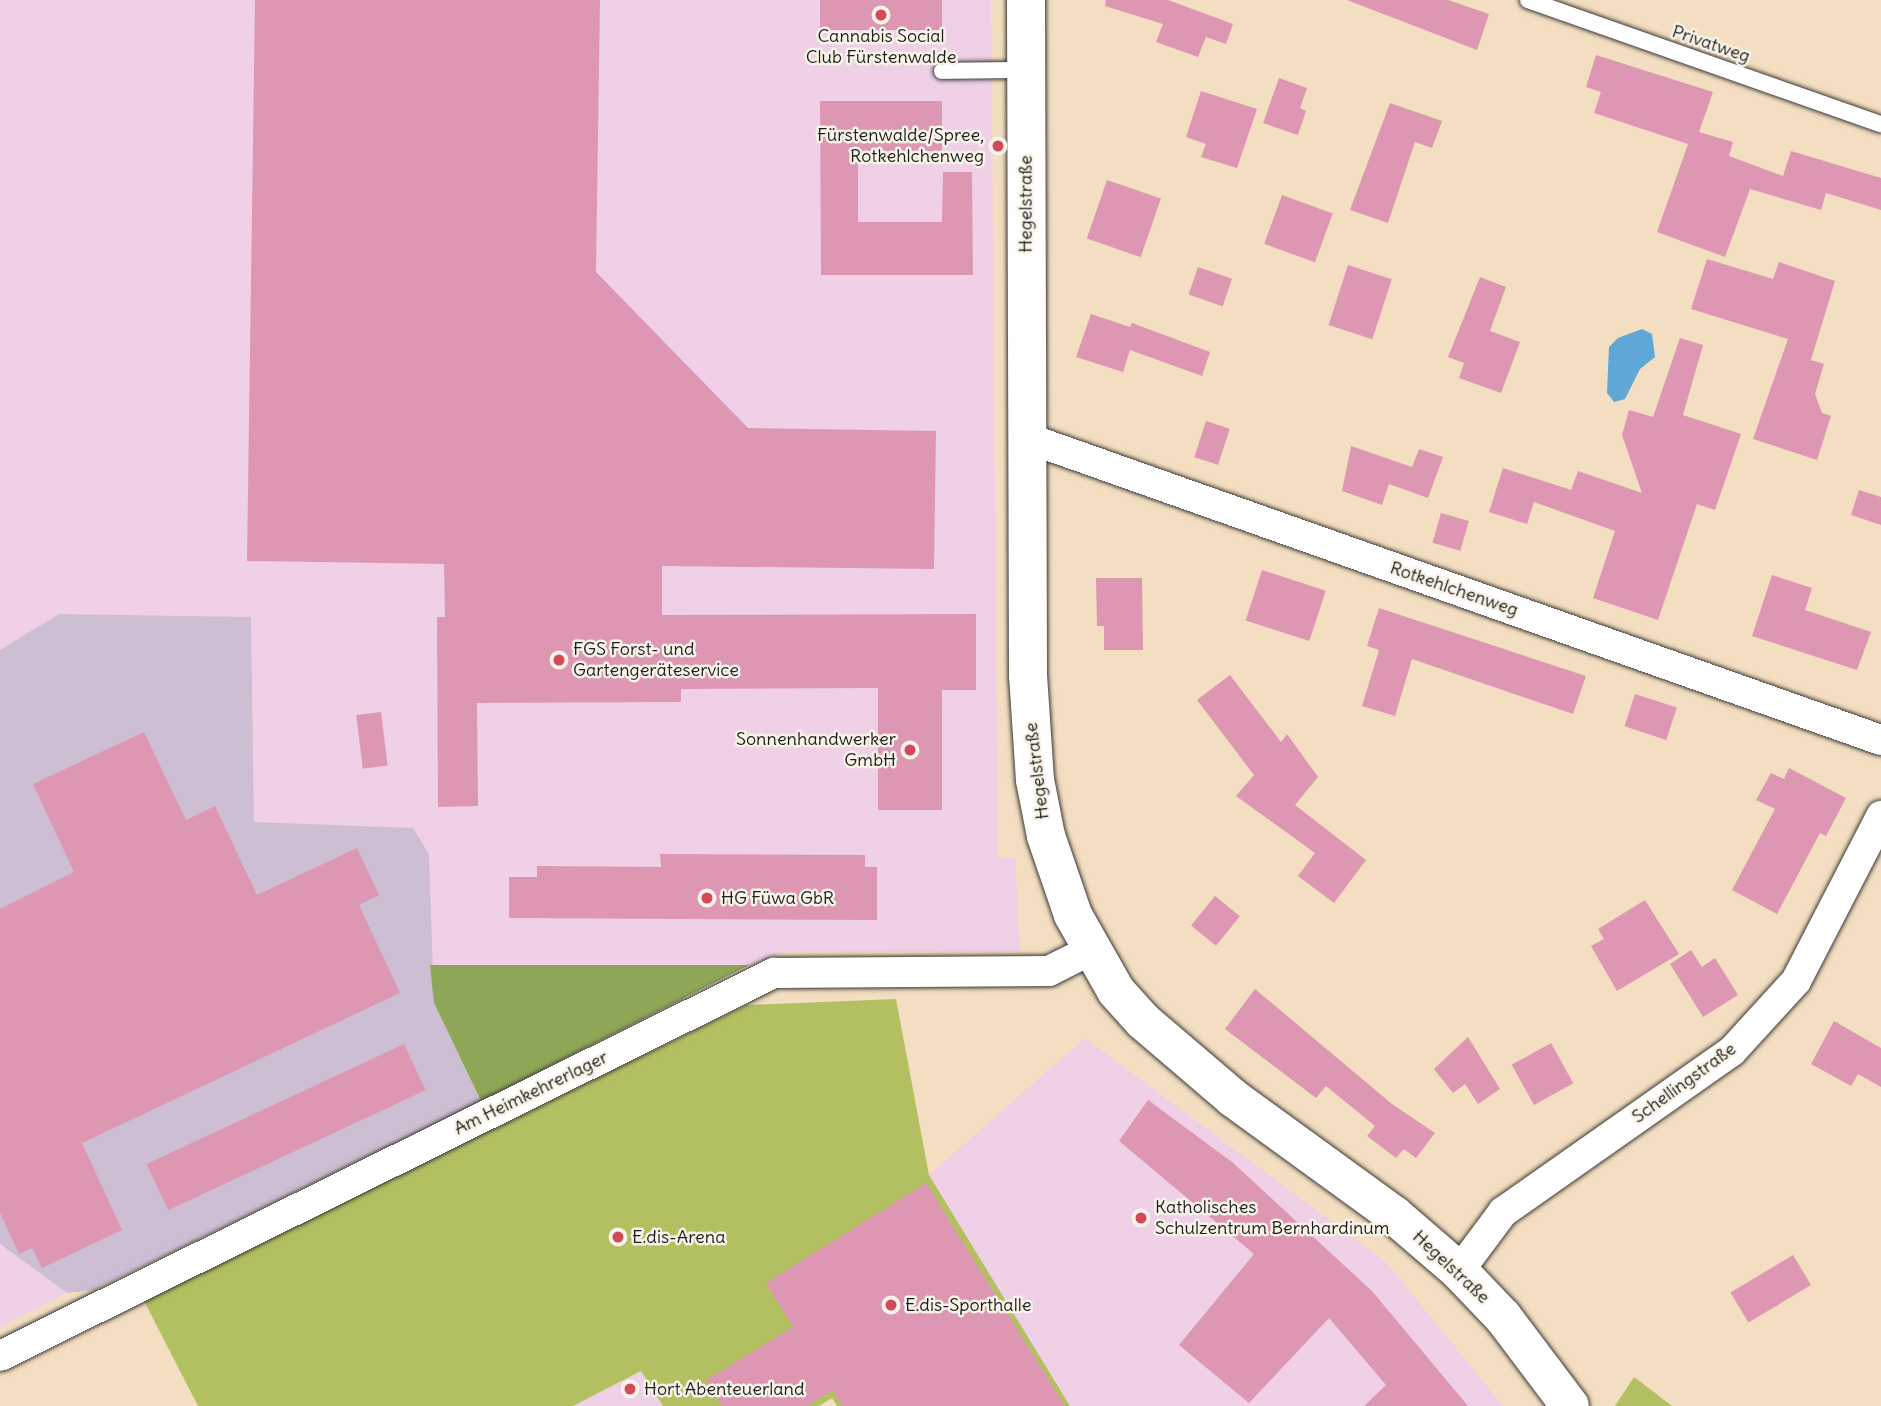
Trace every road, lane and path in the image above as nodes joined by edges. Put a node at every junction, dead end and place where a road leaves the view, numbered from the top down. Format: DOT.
graph roads {
  1 [pos="1026,0"];
  2 [pos="1528,0"];
  3 [pos="1027,70"];
  4 [pos="942,71"];
  5 [pos="1881,124"];
  6 [pos="1027,438"];
  7 [pos="1881,740"];
  8 [pos="1881,816"];
  9 [pos="1091,950"];
  10 [pos="1459,1271"];
  11 [pos="0,1356"];
  12 [pos="1570,1406"];
  1 -- 3 [label="main road, Hegelstraße"];
  2 -- 5 [label="lane, Privatweg"];
  3 -- 4 [label="lane"];
  3 -- 6 [label="main road, Hegelstraße"];
  6 -- 7 [label="street, Rotkehlchenweg"];
  6 -- 9 [label="main road, Hegelstraße"];
  8 -- 10 [label="street, Schellingstraße"];
  9 -- 10 [label="main road, Hegelstraße"];
  9 -- 11 [label="street, Am Heimkehrerlager"];
  10 -- 12 [label="main road, Hegelstraße"];
}
